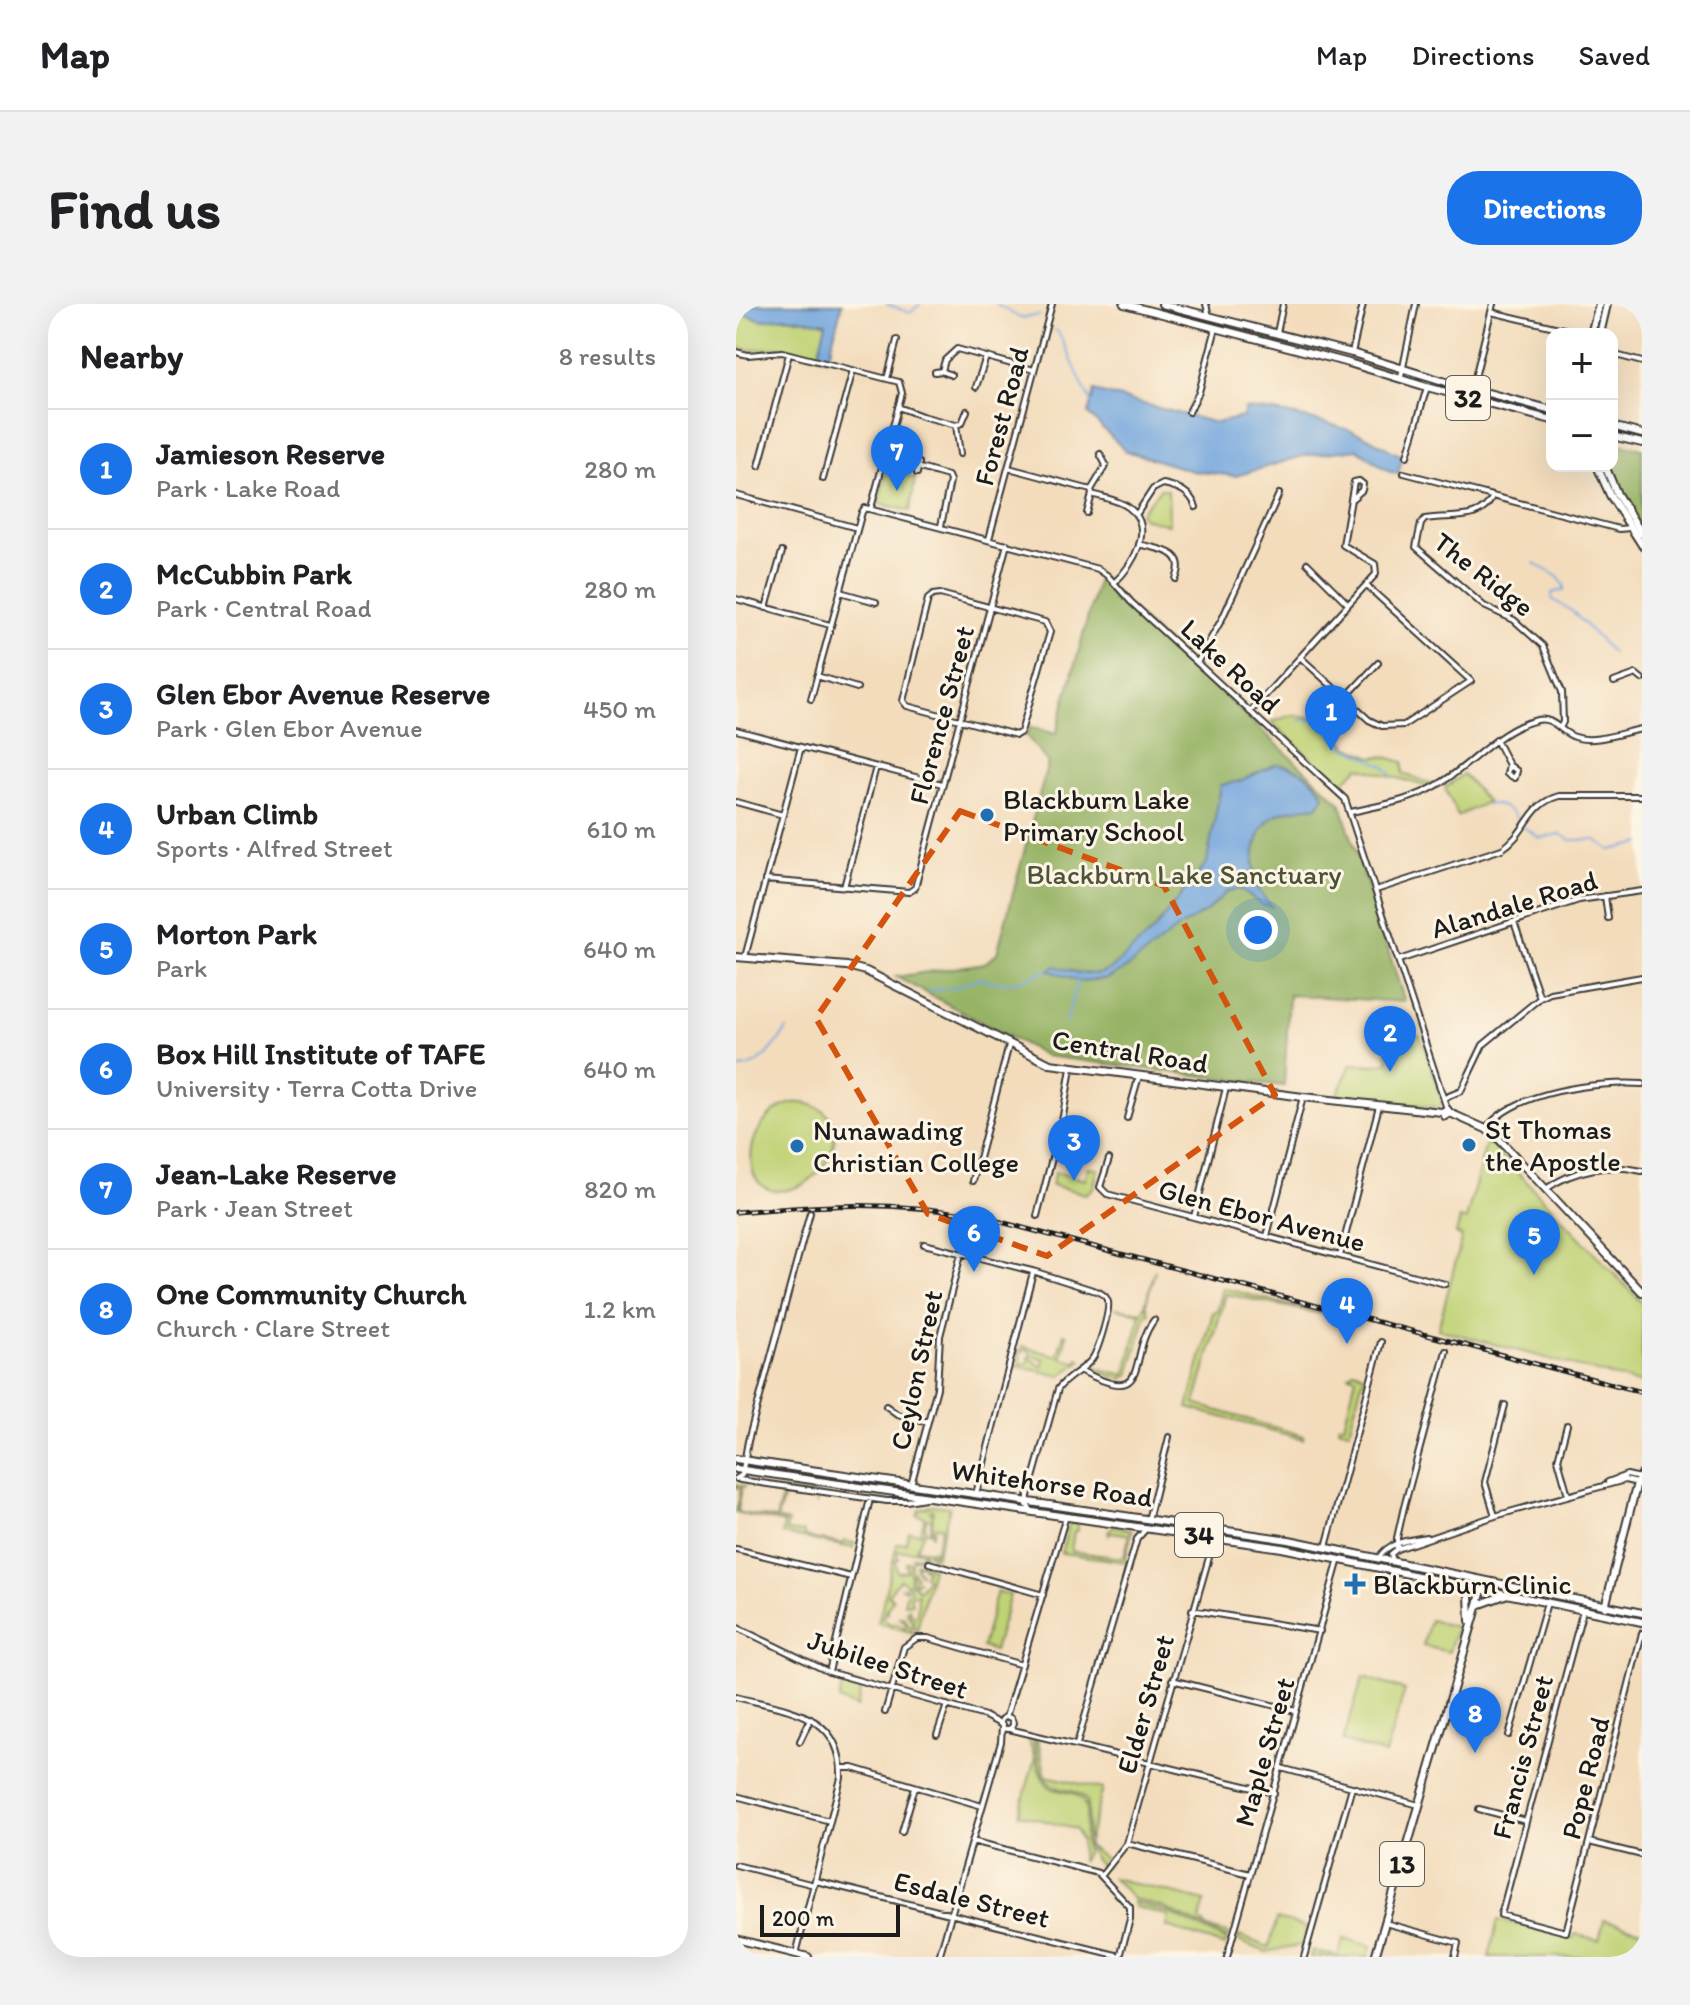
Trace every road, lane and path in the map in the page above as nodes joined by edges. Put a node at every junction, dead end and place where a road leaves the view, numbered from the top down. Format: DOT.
graph roads {
  1 [pos="1052,304"];
  2 [pos="1124,304"];
  3 [pos="1162,304"];
  4 [pos="1283,304"];
  5 [pos="1363,304"];
  6 [pos="1416,304"];
  7 [pos="1493,304"];
  8 [pos="1599,304"];
  9 [pos="1607,304"];
  10 [pos="1198,307"];
  11 [pos="1491,312"];
  12 [pos="1192,322"];
  13 [pos="1216,328"];
  14 [pos="1559,328"];
  15 [pos="1593,328"];
  16 [pos="1601,328"];
  17 [pos="1277,333"];
  18 [pos="897,340"];
  19 [pos="1274,343"];
  20 [pos="736,352"];
  21 [pos="1352,353"];
  22 [pos="789,354"];
  23 [pos="1618,356"];
  24 [pos="986,357"];
  25 [pos="1642,362"];
  26 [pos="1403,367"];
  27 [pos="853,370"];
  28 [pos="1034,370"];
  29 [pos="942,371"];
  30 [pos="935,372"];
  31 [pos="951,375"];
  32 [pos="1401,377"];
  33 [pos="887,379"];
  34 [pos="976,387"];
  35 [pos="1427,387"];
  36 [pos="1472,390"];
  37 [pos="898,407"];
  38 [pos="1546,408"];
  39 [pos="967,411"];
  40 [pos="1189,412"];
  41 [pos="1546,418"];
  42 [pos="956,425"];
  43 [pos="1618,428"];
  44 [pos="1642,434"];
  45 [pos="1618,438"];
  46 [pos="1642,443"];
  47 [pos="960,454"];
  48 [pos="1100,454"];
  49 [pos="1407,456"];
  50 [pos="759,466"];
  51 [pos="918,468"];
  52 [pos="1009,468"];
  53 [pos="1600,472"];
  54 [pos="1608,472"];
  55 [pos="1404,473"];
  56 [pos="823,479"];
  57 [pos="1091,492"];
  58 [pos="1279,494"];
  59 [pos="736,495"];
  60 [pos="1493,496"];
  61 [pos="1353,498"];
  62 [pos="1196,507"];
  63 [pos="868,508"];
  64 [pos="1087,513"];
  65 [pos="1136,515"];
  66 [pos="1633,526"];
  67 [pos="940,527"];
  68 [pos="857,528"];
  69 [pos="1642,534"];
  70 [pos="989,539"];
  71 [pos="1007,544"];
  72 [pos="1139,544"];
  73 [pos="1642,545"];
  74 [pos="782,552"];
  75 [pos="1307,563"];
  76 [pos="1176,579"];
  77 [pos="1114,583"];
  78 [pos="1366,585"];
  79 [pos="840,592"];
  80 [pos="736,599"];
  81 [pos="876,602"];
  82 [pos="1348,604"];
  83 [pos="990,607"];
  84 [pos="766,608"];
  85 [pos="831,626"];
  86 [pos="1300,657"];
  87 [pos="1198,661"];
  88 [pos="1378,663"];
  89 [pos="817,676"];
  90 [pos="1642,679"];
  91 [pos="1614,682"];
  92 [pos="857,688"];
  93 [pos="1345,698"];
  94 [pos="811,699"];
  95 [pos="1250,712"];
  96 [pos="960,720"];
  97 [pos="1560,728"];
  98 [pos="1642,729"];
  99 [pos="736,730"];
  100 [pos="1496,740"];
  101 [pos="801,747"];
  102 [pos="1509,765"];
  103 [pos="876,767"];
  104 [pos="942,784"];
  105 [pos="1642,796"];
  106 [pos="736,802"];
  107 [pos="1351,812"];
  108 [pos="783,815"];
  109 [pos="765,880"];
  110 [pos="844,887"];
  111 [pos="1376,890"];
  112 [pos="1642,891"];
  113 [pos="1605,896"];
  114 [pos="1608,918"];
  115 [pos="1514,922"];
  116 [pos="736,957"];
  117 [pos="745,958"];
  118 [pos="1398,960"];
  119 [pos="1642,977"];
  120 [pos="1540,998"];
  121 [pos="1009,1045"];
  122 [pos="1071,1068"];
  123 [pos="1139,1076"];
  124 [pos="1642,1084"];
  125 [pos="1226,1087"];
  126 [pos="1303,1097"];
  127 [pos="1444,1098"];
  128 [pos="1379,1106"];
  129 [pos="1446,1111"];
  130 [pos="1127,1118"];
  131 [pos="1486,1129"];
  132 [pos="1109,1159"];
  133 [pos="1642,1171"];
  134 [pos="973,1181"];
  135 [pos="1546,1189"];
  136 [pos="810,1213"];
  137 [pos="1037,1216"];
  138 [pos="1194,1217"];
  139 [pos="1267,1236"];
  140 [pos="924,1244"];
  141 [pos="961,1254"];
  142 [pos="1340,1256"];
  143 [pos="1033,1272"];
  144 [pos="1445,1284"];
  145 [pos="1642,1292"];
  146 [pos="1154,1320"];
  147 [pos="1381,1342"];
  148 [pos="1446,1351"];
  149 [pos="1080,1370"];
  150 [pos="1505,1405"];
  151 [pos="886,1406"];
  152 [pos="928,1422"];
  153 [pos="1567,1425"];
  154 [pos="1169,1437"];
  155 [pos="736,1459"];
  156 [pos="744,1460"];
  157 [pos="740,1470"];
  158 [pos="1640,1478"];
  159 [pos="736,1479"];
  160 [pos="881,1480"];
  161 [pos="911,1485"];
  162 [pos="1033,1486"];
  163 [pos="887,1491"];
  164 [pos="910,1494"];
  165 [pos="976,1494"];
  166 [pos="1568,1495"];
  167 [pos="928,1497"];
  168 [pos="870,1499"];
  169 [pos="1027,1502"];
  170 [pos="1041,1504"];
  171 [pos="1032,1511"];
  172 [pos="1066,1516"];
  173 [pos="1495,1516"];
  174 [pos="1148,1519"];
  175 [pos="1132,1526"];
  176 [pos="1147,1528"];
  177 [pos="1215,1537"];
  178 [pos="1137,1539"];
  179 [pos="1326,1547"];
  180 [pos="1397,1547"];
  181 [pos="736,1549"];
  182 [pos="1353,1552"];
  183 [pos="1340,1558"];
  184 [pos="1379,1558"];
  185 [pos="1350,1560"];
  186 [pos="1393,1561"];
  187 [pos="929,1563"];
  188 [pos="1385,1568"];
  189 [pos="851,1577"];
  190 [pos="1485,1580"];
  191 [pos="1464,1585"];
  192 [pos="1482,1589"];
  193 [pos="1508,1594"];
  194 [pos="1043,1595"];
  195 [pos="1547,1603"];
  196 [pos="1477,1605"];
  197 [pos="1605,1605"];
  198 [pos="1192,1610"];
  199 [pos="1583,1610"];
  200 [pos="1642,1613"];
  201 [pos="1603,1614"];
  202 [pos="1642,1622"];
  203 [pos="736,1627"];
  204 [pos="1470,1628"];
  205 [pos="1320,1631"];
  206 [pos="1642,1633"];
  207 [pos="1023,1665"];
  208 [pos="829,1672"];
  209 [pos="1172,1680"];
  210 [pos="891,1689"];
  211 [pos="736,1697"];
  212 [pos="947,1705"];
  213 [pos="1296,1711"];
  214 [pos="885,1712"];
  215 [pos="985,1716"];
  216 [pos="811,1718"];
  217 [pos="1009,1719"];
  218 [pos="1002,1726"];
  219 [pos="1009,1729"];
  220 [pos="1035,1734"];
  221 [pos="937,1735"];
  222 [pos="1509,1735"];
  223 [pos="800,1741"];
  224 [pos="1001,1742"];
  225 [pos="1077,1744"];
  226 [pos="1150,1762"];
  227 [pos="842,1768"];
  228 [pos="1281,1768"];
  229 [pos="915,1787"];
  230 [pos="1352,1787"];
  231 [pos="1274,1793"];
  232 [pos="736,1796"];
  233 [pos="1419,1805"];
  234 [pos="982,1806"];
  235 [pos="1479,1809"];
  236 [pos="830,1821"];
  237 [pos="1526,1821"];
  238 [pos="902,1832"];
  239 [pos="972,1841"];
  240 [pos="1589,1842"];
  241 [pos="1127,1843"];
  242 [pos="1642,1855"];
  243 [pos="736,1865"];
  244 [pos="1250,1874"];
  245 [pos="1102,1875"];
  246 [pos="815,1883"];
  247 [pos="951,1914"];
  248 [pos="1385,1923"];
  249 [pos="1566,1932"];
  250 [pos="736,1939"];
  251 [pos="796,1954"];
  252 [pos="808,1957"];
  253 [pos="939,1957"];
  254 [pos="1120,1957"];
  255 [pos="1227,1957"];
  256 [pos="1304,1957"];
  257 [pos="1375,1957"];
  258 [pos="1455,1957"];
  1 -- 28 [label="street, Forest Road"];
  2 -- 12 [label="main road, 32"];
  3 -- 10 [label="main road, 32"];
  4 -- 17 [label="street"];
  5 -- 21 [label="street"];
  6 -- 26 [label="street"];
  7 -- 11 [label="street"];
  8 -- 15 [label="main road"];
  9 -- 16 [label="main road"];
  10 -- 12 [label="main road"];
  10 -- 17 [label="main road, 32"];
  11 -- 14 [label="street"];
  11 -- 36 [label="street"];
  12 -- 13 [label="main road, 32"];
  13 -- 19 [label="main road, 32"];
  13 -- 40 [label="street"];
  17 -- 19 [label="main road"];
  17 -- 21 [label="main road, 32"];
  18 -- 33 [label="street"];
  19 -- 32 [label="main road, 32"];
  20 -- 22 [label="street"];
  21 -- 26 [label="main road, 32"];
  22 -- 27 [label="street"];
  22 -- 50 [label="street"];
  23 -- 25 [label="street"];
  24 -- 28 [label="street"];
  24 -- 29 [label="street"];
  24 -- 34 [label="street"];
  26 -- 32 [label="street"];
  26 -- 36 [label="main road, 32"];
  27 -- 33 [label="street"];
  27 -- 56 [label="street"];
  28 -- 52 [label="street, Forest Road"];
  29 -- 30 [label="street"];
  29 -- 31 [label="street"];
  32 -- 35 [label="main road, 32"];
  33 -- 37 [label="street"];
  35 -- 41 [label="main road, 32"];
  35 -- 49 [label="street"];
  36 -- 38 [label="main road, 32"];
  37 -- 42 [label="street"];
  37 -- 63 [label="street"];
  39 -- 42 [label="street"];
  42 -- 47 [label="street"];
  43 -- 44 [label="main road"];
  45 -- 46 [label="main road"];
  48 -- 57 [label="street"];
  51 -- 67 [label="street"];
  52 -- 57 [label="street"];
  52 -- 70 [label="street, Forest Road"];
  53 -- 66 [label="main road"];
  54 -- 66 [label="main road"];
  55 -- 60 [label="street"];
  57 -- 64 [label="street"];
  57 -- 65 [label="street"];
  58 -- 87 [label="street"];
  59 -- 68 [label="street"];
  60 -- 66 [label="street"];
  60 -- 97 [label="street, The Ridge"];
  61 -- 78 [label="street"];
  62 -- 65 [label="street"];
  63 -- 67 [label="street, Lake Road"];
  63 -- 68 [label="street"];
  65 -- 72 [label="street"];
  66 -- 69 [label="main road"];
  66 -- 73 [label="main road"];
  67 -- 70 [label="street, Lake Road"];
  68 -- 79 [label="street"];
  70 -- 71 [label="street, Lake Road"];
  71 -- 77 [label="street, Lake Road"];
  71 -- 83 [label="street, Florence Street"];
  72 -- 76 [label="street"];
  72 -- 77 [label="street"];
  74 -- 84 [label="street"];
  75 -- 82 [label="street"];
  77 -- 87 [label="street, Lake Road"];
  78 -- 82 [label="street"];
  78 -- 93 [label="street"];
  79 -- 81 [label="street"];
  79 -- 85 [label="street"];
  80 -- 84 [label="street"];
  82 -- 86 [label="street"];
  83 -- 96 [label="street, Florence Street"];
  83 -- 96 [label="street"];
  83 -- 96 [label="street"];
  84 -- 85 [label="street"];
  85 -- 89 [label="street"];
  86 -- 93 [label="street"];
  86 -- 95 [label="street"];
  87 -- 95 [label="street, Lake Road"];
  88 -- 93 [label="street"];
  89 -- 92 [label="street"];
  89 -- 94 [label="street"];
  90 -- 91 [label="street"];
  95 -- 107 [label="street, Lake Road"];
  96 -- 104 [label="street, Florence Street"];
  97 -- 98 [label="street"];
  97 -- 100 [label="street"];
  99 -- 101 [label="street"];
  100 -- 102 [label="street"];
  100 -- 107 [label="street"];
  101 -- 103 [label="street"];
  101 -- 108 [label="street"];
  103 -- 104 [label="street"];
  103 -- 110 [label="street"];
  104 -- 110 [label="street, Florence Street"];
  105 -- 111 [label="street"];
  106 -- 108 [label="street"];
  107 -- 111 [label="street, Lake Road"];
  108 -- 109 [label="street"];
  109 -- 110 [label="street"];
  109 -- 117 [label="street"];
  111 -- 118 [label="street, Lake Road"];
  112 -- 113 [label="street, Alandale Road"];
  113 -- 114 [label="street"];
  113 -- 115 [label="street, Alandale Road"];
  115 -- 118 [label="street, Alandale Road"];
  115 -- 120 [label="street"];
  116 -- 117 [label="main road, Central Road"];
  117 -- 121 [label="main road, Central Road"];
  118 -- 127 [label="street, Lake Road"];
  119 -- 120 [label="street"];
  120 -- 127 [label="street"];
  121 -- 122 [label="main road, Central Road"];
  121 -- 134 [label="street"];
  122 -- 123 [label="main road, Central Road"];
  122 -- 137 [label="street"];
  123 -- 125 [label="main road, Central Road"];
  123 -- 130 [label="street"];
  124 -- 131 [label="street"];
  125 -- 126 [label="main road, Central Road"];
  125 -- 138 [label="street"];
  126 -- 128 [label="main road, Central Road"];
  126 -- 139 [label="street"];
  127 -- 129 [label="street, Lake Road"];
  128 -- 129 [label="main road, Central Road"];
  128 -- 142 [label="street"];
  129 -- 131 [label="main road, Central Road"];
  131 -- 135 [label="main road, Central Road"];
  132 -- 138 [label="street, Glen Ebor Avenue"];
  133 -- 135 [label="street"];
  135 -- 145 [label="main road, Central Road"];
  136 -- 156 [label="street"];
  138 -- 139 [label="street, Glen Ebor Avenue"];
  139 -- 142 [label="street, Glen Ebor Avenue"];
  140 -- 141 [label="street"];
  141 -- 143 [label="street"];
  141 -- 152 [label="street, Ceylon Street"];
  142 -- 144 [label="street, Glen Ebor Avenue"];
  143 -- 149 [label="street"];
  143 -- 165 [label="street"];
  146 -- 149 [label="street"];
  147 -- 179 [label="street"];
  148 -- 180 [label="street"];
  149 -- 162 [label="street"];
  150 -- 173 [label="street"];
  151 -- 152 [label="street"];
  152 -- 161 [label="street, Ceylon Street"];
  153 -- 166 [label="street"];
  154 -- 174 [label="street"];
  155 -- 156 [label="main road, Whitehorse Road / 34"];
  156 -- 157 [label="street"];
  156 -- 160 [label="main road, Whitehorse Road / 34"];
  157 -- 159 [label="street"];
  157 -- 163 [label="main road, Whitehorse Road / 34"];
  158 -- 166 [label="street"];
  158 -- 197 [label="main road"];
  159 -- 168 [label="street, Whitehorse Road"];
  160 -- 161 [label="main road, Whitehorse Road / 34"];
  160 -- 163 [label="main road"];
  161 -- 164 [label="street, Ceylon Street"];
  161 -- 165 [label="main road, Whitehorse Road / 34"];
  162 -- 169 [label="street"];
  162 -- 170 [label="street"];
  163 -- 164 [label="main road, Whitehorse Road / 34"];
  164 -- 167 [label="main road, Whitehorse Road / 34"];
  165 -- 169 [label="main road, Whitehorse Road / 34"];
  166 -- 173 [label="street"];
  167 -- 168 [label="street, Whitehorse Road"];
  167 -- 171 [label="main road, Whitehorse Road / 34"];
  168 -- 189 [label="street"];
  169 -- 170 [label="main road, Whitehorse Road / 34"];
  169 -- 171 [label="street"];
  170 -- 174 [label="main road, Whitehorse Road / 34"];
  171 -- 172 [label="main road, Whitehorse Road / 34"];
  172 -- 175 [label="main road, Whitehorse Road / 34"];
  172 -- 194 [label="street"];
  173 -- 180 [label="street"];
  174 -- 176 [label="street"];
  174 -- 179 [label="main road, Whitehorse Road / 34"];
  175 -- 176 [label="main road, Whitehorse Road / 34"];
  175 -- 178 [label="street"];
  176 -- 177 [label="main road, Whitehorse Road / 34"];
  176 -- 178 [label="street"];
  177 -- 183 [label="main road, Whitehorse Road / 34"];
  177 -- 198 [label="street, Elder Street"];
  178 -- 225 [label="street"];
  179 -- 182 [label="main road, Whitehorse Road / 34"];
  180 -- 184 [label="street"];
  180 -- 186 [label="street"];
  181 -- 189 [label="street"];
  182 -- 184 [label="main road, Whitehorse Road / 34"];
  182 -- 185 [label="main road"];
  183 -- 185 [label="main road, Whitehorse Road / 34"];
  183 -- 205 [label="street, Maple Street"];
  184 -- 186 [label="main road, Whitehorse Road / 34"];
  184 -- 188 [label="main road"];
  185 -- 188 [label="main road, Whitehorse Road / 34"];
  186 -- 190 [label="main road, Whitehorse Road / 34"];
  187 -- 194 [label="street"];
  188 -- 191 [label="main road, Whitehorse Road / 34"];
  189 -- 208 [label="street"];
  190 -- 192 [label="main road, 13"];
  190 -- 197 [label="main road, Whitehorse Road / 34"];
  191 -- 192 [label="main road, Whitehorse Road / 34"];
  191 -- 204 [label="main road"];
  192 -- 193 [label="main road, Whitehorse Road / 34"];
  192 -- 196 [label="main road, 13"];
  193 -- 195 [label="main road, Whitehorse Road / 34"];
  193 -- 196 [label="main road"];
  194 -- 207 [label="street"];
  195 -- 199 [label="main road, Whitehorse Road / 34"];
  195 -- 222 [label="street"];
  196 -- 204 [label="main road, 13"];
  197 -- 200 [label="main road, Whitehorse Road / 34"];
  197 -- 201 [label="main road"];
  198 -- 205 [label="street"];
  198 -- 209 [label="street, Elder Street"];
  199 -- 201 [label="main road, Whitehorse Road / 34"];
  199 -- 237 [label="street, Francis Street"];
  201 -- 202 [label="main road, Whitehorse Road / 34"];
  203 -- 208 [label="street, Jubilee Street"];
  204 -- 233 [label="main road, 13"];
  205 -- 213 [label="street, Maple Street"];
  206 -- 240 [label="street, Pope Road"];
  207 -- 210 [label="street"];
  207 -- 217 [label="street"];
  208 -- 210 [label="street, Jubilee Street"];
  209 -- 213 [label="street"];
  209 -- 226 [label="street, Elder Street"];
  210 -- 212 [label="street, Jubilee Street"];
  210 -- 214 [label="street"];
  211 -- 216 [label="street"];
  212 -- 215 [label="street, Jubilee Street"];
  212 -- 221 [label="street"];
  213 -- 228 [label="street, Maple Street"];
  215 -- 217 [label="street, Jubilee Street"];
  215 -- 218 [label="street, Jubilee Street"];
  216 -- 223 [label="street"];
  216 -- 227 [label="street"];
  217 -- 218 [label="street"];
  217 -- 219 [label="street"];
  217 -- 220 [label="street"];
  218 -- 219 [label="street, Jubilee Street"];
  218 -- 224 [label="street"];
  219 -- 220 [label="street, Jubilee Street"];
  219 -- 224 [label="street"];
  220 -- 225 [label="street"];
  224 -- 234 [label="street"];
  225 -- 226 [label="street"];
  226 -- 231 [label="street"];
  226 -- 241 [label="street, Elder Street"];
  227 -- 229 [label="street"];
  227 -- 236 [label="street"];
  228 -- 230 [label="street"];
  228 -- 231 [label="street, Maple Street"];
  229 -- 234 [label="street"];
  229 -- 238 [label="street"];
  230 -- 233 [label="street"];
  230 -- 256 [label="street"];
  231 -- 244 [label="street, Maple Street"];
  232 -- 236 [label="street"];
  233 -- 248 [label="main road, 13"];
  234 -- 239 [label="street"];
  235 -- 237 [label="street"];
  236 -- 246 [label="street"];
  237 -- 249 [label="street, Francis Street"];
  239 -- 245 [label="street"];
  239 -- 247 [label="street"];
  240 -- 242 [label="street"];
  240 -- 249 [label="street, Pope Road"];
  241 -- 244 [label="street"];
  241 -- 245 [label="street, Elder Street"];
  243 -- 246 [label="street, Esdale Street"];
  244 -- 255 [label="street, Maple Street"];
  245 -- 254 [label="street"];
  246 -- 247 [label="street, Esdale Street"];
  246 -- 251 [label="street"];
  247 -- 253 [label="street"];
  247 -- 254 [label="street, Esdale Street"];
  248 -- 257 [label="main road, 13"];
  248 -- 258 [label="street"];
  250 -- 251 [label="main road"];
  251 -- 252 [label="main road"];
}
